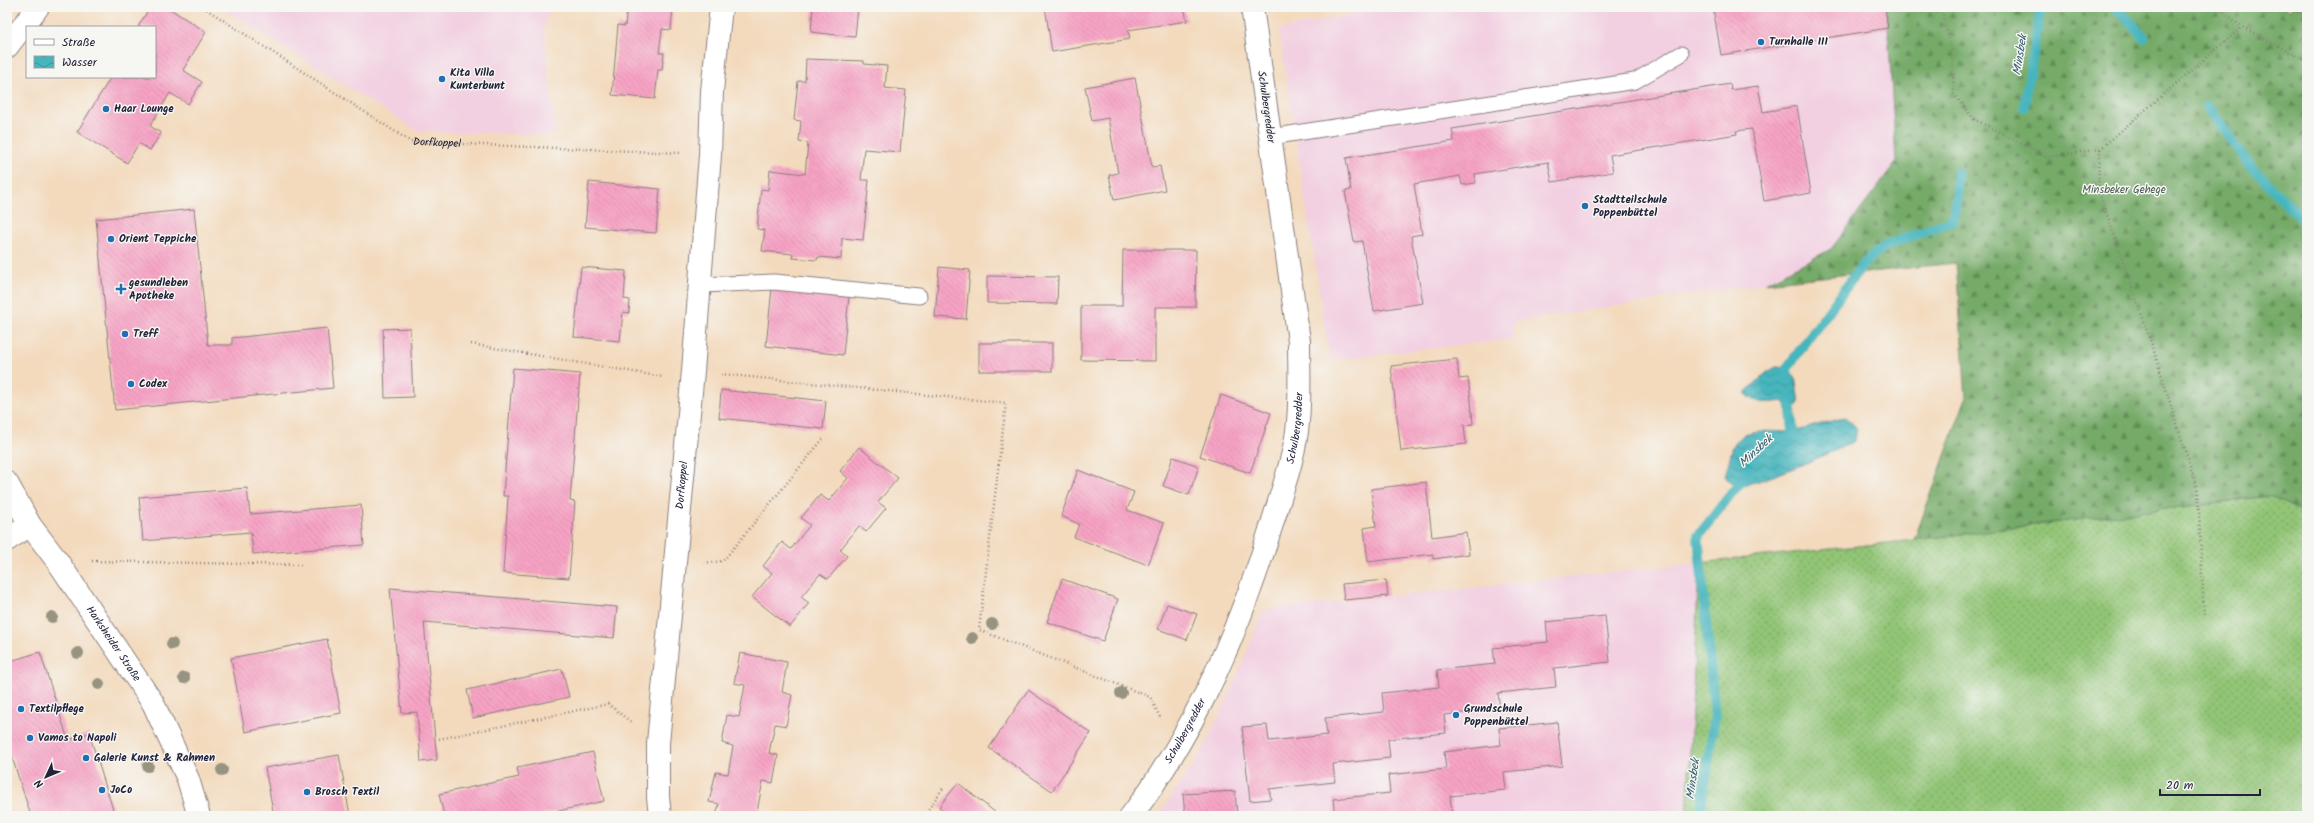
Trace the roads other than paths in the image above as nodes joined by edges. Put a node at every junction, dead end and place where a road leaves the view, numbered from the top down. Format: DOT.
graph roads {
  1 [pos="38,7"];
  2 [pos="721,7"];
  3 [pos="1252,7"];
  4 [pos="8,45"];
  5 [pos="1681,54"];
  6 [pos="1270,137"];
  7 [pos="700,285"];
  8 [pos="918,296"];
  9 [pos="7,483"];
  10 [pos="30,525"];
  11 [pos="7,540"];
  12 [pos="199,816"];
  13 [pos="660,816"];
  14 [pos="1131,816"];
  1 -- 4 [label="street"];
  2 -- 7 [label="street, Dorfkoppel"];
  3 -- 6 [label="street, Schulbergredder"];
  5 -- 6 [label="lane"];
  6 -- 14 [label="street, Schulbergredder"];
  7 -- 8 [label="lane"];
  7 -- 13 [label="street, Dorfkoppel"];
  9 -- 10 [label="street, Harksheider Straße"];
  10 -- 11 [label="street"];
  10 -- 12 [label="street, Harksheider Straße"];
}
